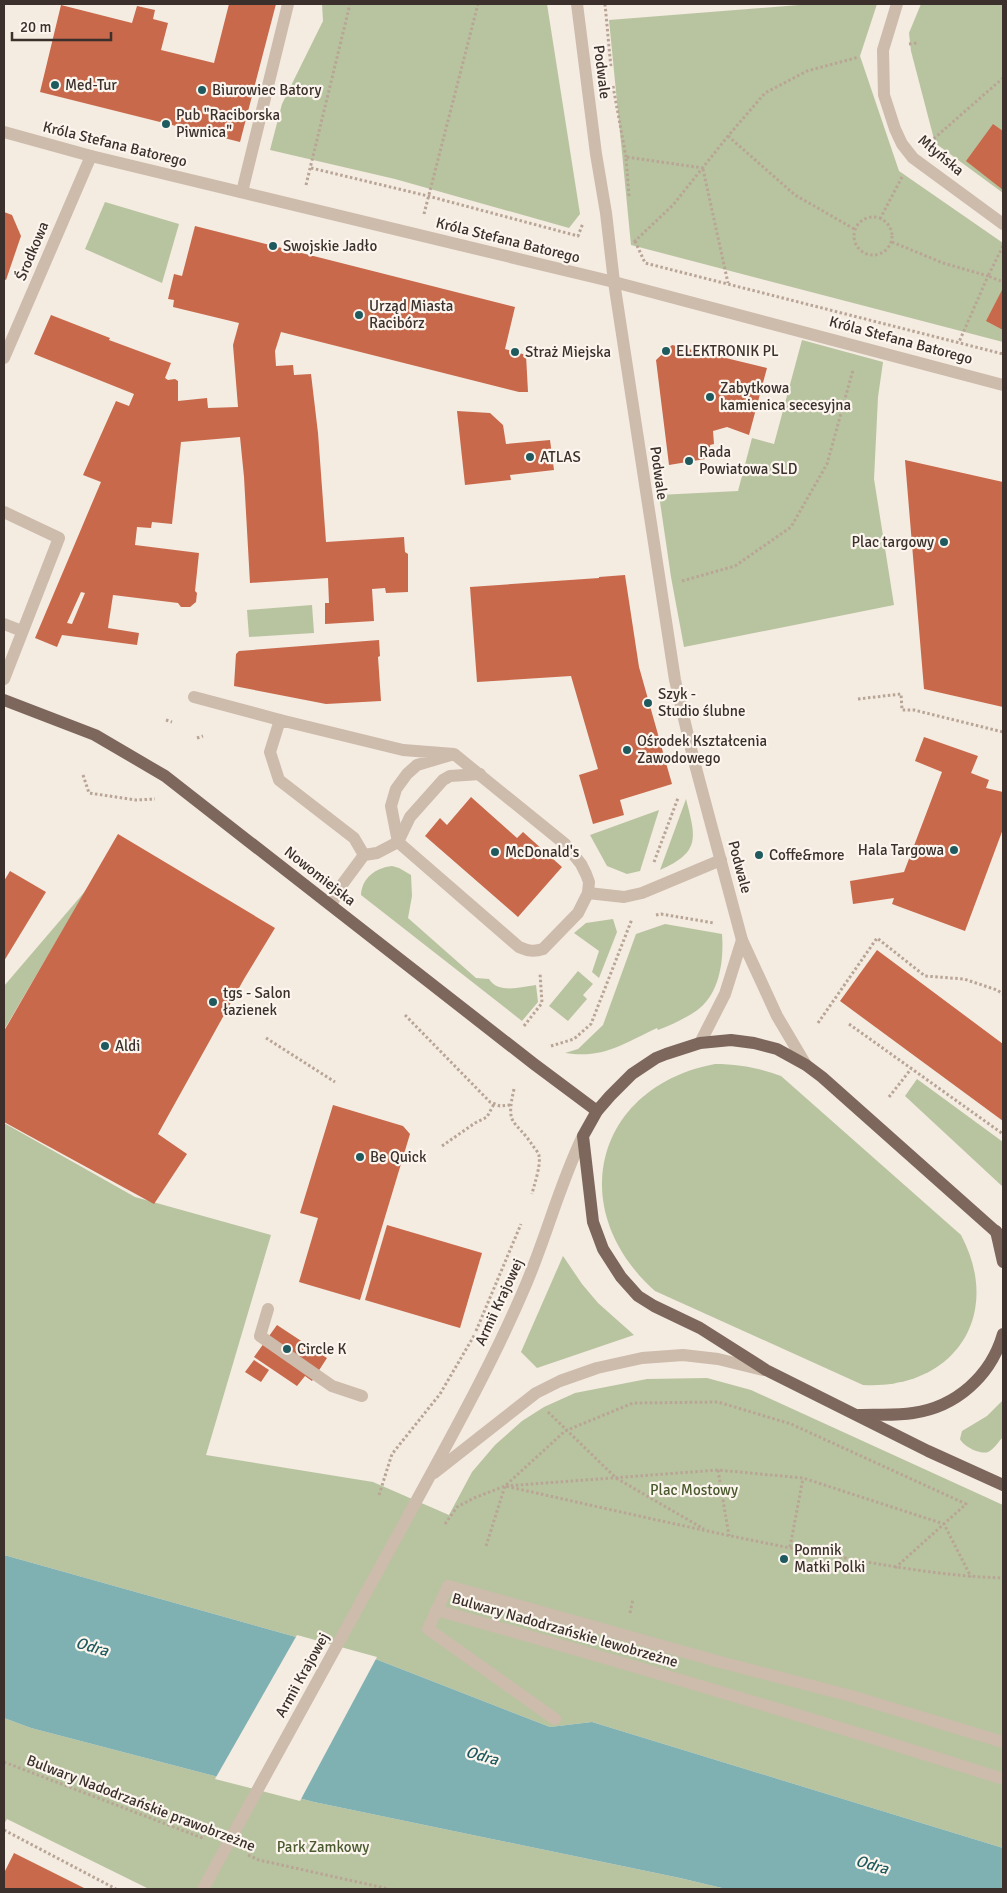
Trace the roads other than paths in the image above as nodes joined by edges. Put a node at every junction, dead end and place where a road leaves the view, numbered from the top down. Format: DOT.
graph roads {
  1 [pos="288,4"];
  2 [pos="577,4"];
  3 [pos="896,4"];
  4 [pos="4,132"];
  5 [pos="90,156"];
  6 [pos="242,192"];
  7 [pos="1003,224"];
  8 [pos="614,282"];
  9 [pos="4,358"];
  10 [pos="1003,385"];
  11 [pos="4,512"];
  12 [pos="4,624"];
  13 [pos="22,631"];
  14 [pos="4,679"];
  15 [pos="194,697"];
  16 [pos="4,700"];
  17 [pos="280,720"];
  18 [pos="454,754"];
  19 [pos="480,774"];
  20 [pos="398,842"];
  21 [pos="364,855"];
  22 [pos="721,860"];
  23 [pos="588,893"];
  24 [pos="331,905"];
  25 [pos="742,940"];
  26 [pos="700,1043"];
  27 [pos="806,1065"];
  28 [pos="598,1111"];
  29 [pos="583,1136"];
  30 [pos="999,1235"];
  31 [pos="1003,1262"];
  32 [pos="268,1309"];
  33 [pos="1003,1334"];
  34 [pos="1003,1351"];
  35 [pos="990,1366"];
  36 [pos="766,1370"];
  37 [pos="362,1396"];
  38 [pos="856,1415"];
  39 [pos="430,1476"];
  40 [pos="1003,1485"];
  41 [pos="436,1610"];
  42 [pos="555,1719"];
  43 [pos="1003,1742"];
  44 [pos="1003,1779"];
  45 [pos="203,1889"];
  1 -- 6 [label="street"];
  2 -- 8 [label="street, Podwale"];
  3 -- 7 [label="street, Młyńska"];
  4 -- 5 [label="street, Króla Stefana Batorego"];
  5 -- 6 [label="street, Króla Stefana Batorego"];
  5 -- 9 [label="street, Środkowa"];
  6 -- 8 [label="street, Króla Stefana Batorego"];
  8 -- 10 [label="street, Króla Stefana Batorego"];
  8 -- 22 [label="street, Podwale"];
  11 -- 13 [label="street"];
  12 -- 13 [label="street"];
  13 -- 14 [label="street"];
  15 -- 17 [label="street"];
  16 -- 24 [label="main road, Nowomiejska"];
  17 -- 18 [label="street"];
  17 -- 21 [label="street"];
  18 -- 19 [label="street"];
  18 -- 20 [label="street"];
  19 -- 20 [label="street"];
  19 -- 23 [label="street"];
  20 -- 21 [label="street"];
  20 -- 23 [label="street"];
  21 -- 24 [label="street"];
  22 -- 23 [label="street"];
  22 -- 25 [label="street, Podwale"];
  24 -- 28 [label="main road, Nowomiejska"];
  25 -- 26 [label="street"];
  25 -- 27 [label="street, Podwale"];
  26 -- 27 [label="main road"];
  26 -- 28 [label="main road"];
  27 -- 30 [label="main road"];
  28 -- 29 [label="main road"];
  29 -- 36 [label="main road"];
  29 -- 39 [label="street, Armii Krajowej"];
  30 -- 31 [label="main road"];
  32 -- 37 [label="street"];
  33 -- 35 [label="main road"];
  34 -- 35 [label="street"];
  35 -- 38 [label="main road"];
  36 -- 38 [label="main road"];
  36 -- 39 [label="street, Armii Krajowej"];
  38 -- 40 [label="main road"];
  39 -- 45 [label="street, Armii Krajowej, bridge"];
  41 -- 42 [label="street"];
  41 -- 43 [label="street, Bulwary Nadodrzańskie lewobrzeżne"];
  41 -- 44 [label="street, Bulwary Nadodrzańskie lewobrzeżne"];
}
